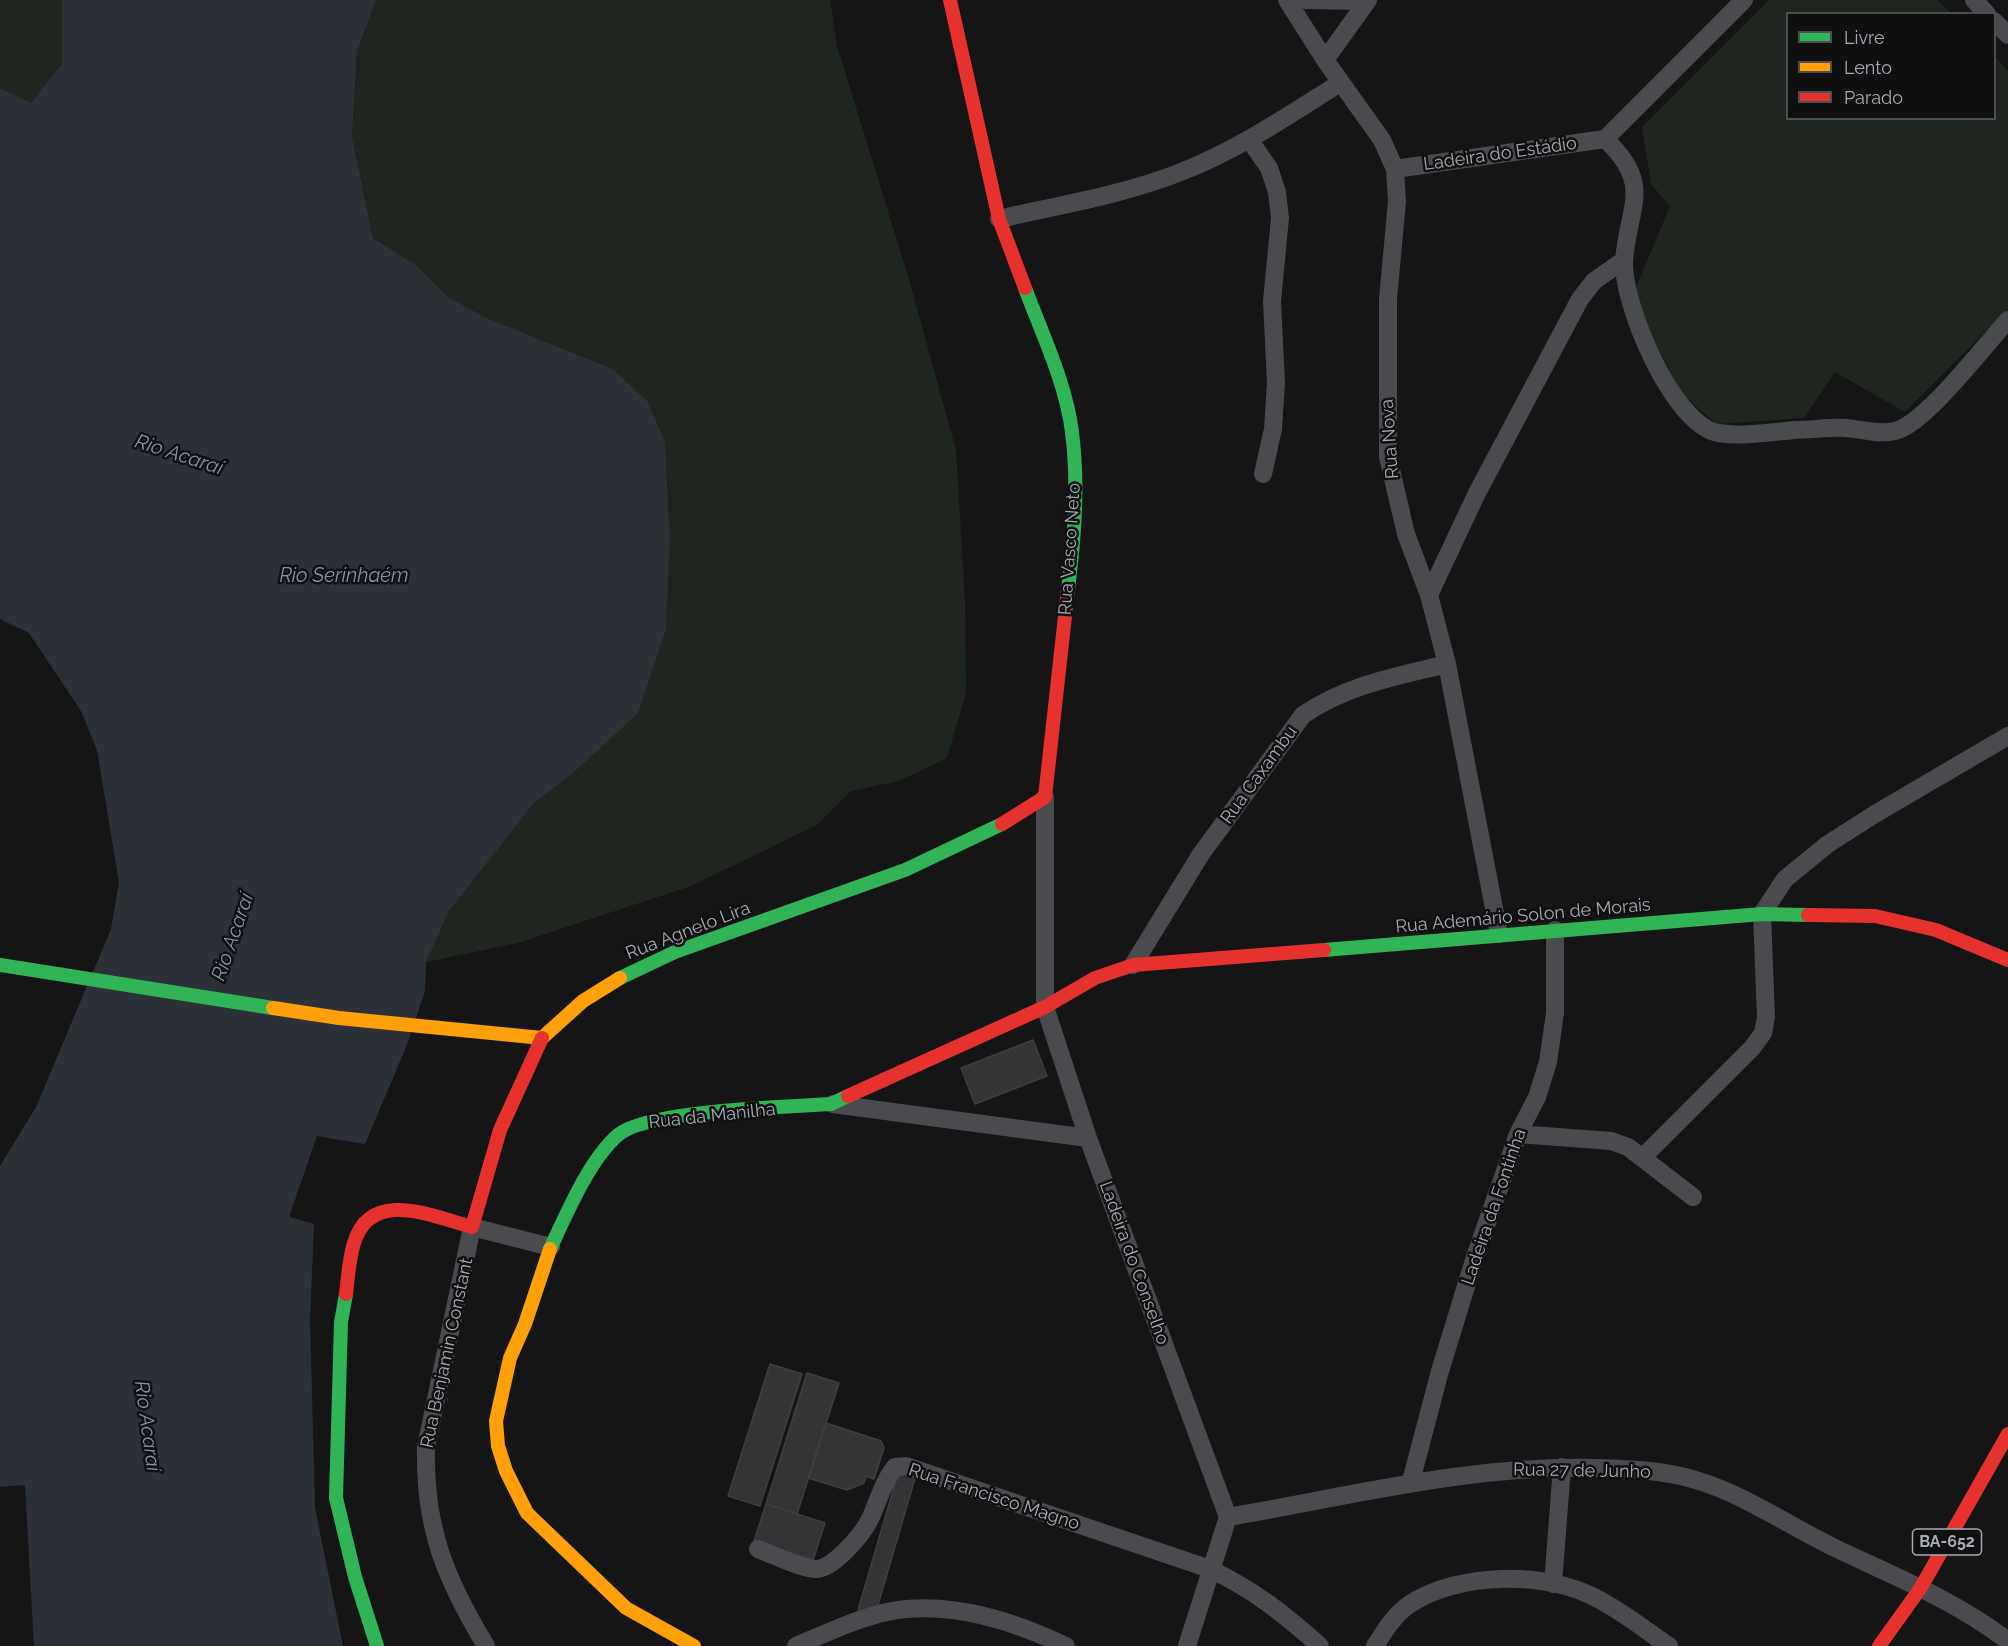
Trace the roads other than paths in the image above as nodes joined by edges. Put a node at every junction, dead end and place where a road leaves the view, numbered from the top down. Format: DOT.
graph roads {
  1 [pos="950,0"];
  2 [pos="1287,0"];
  3 [pos="1306,0"];
  4 [pos="1367,0"];
  5 [pos="1744,0"];
  6 [pos="1974,0"];
  7 [pos="1985,12"];
  8 [pos="1996,22"];
  9 [pos="2008,35"];
  10 [pos="1325,60"];
  11 [pos="1340,83"];
  12 [pos="1249,139"];
  13 [pos="1605,139"];
  14 [pos="1395,169"];
  15 [pos="999,219"];
  16 [pos="1624,261"];
  17 [pos="2008,320"];
  18 [pos="1263,474"];
  19 [pos="1429,595"];
  20 [pos="1447,664"];
  21 [pos="2008,736"];
  22 [pos="1045,797"];
  23 [pos="1762,914"];
  24 [pos="1555,930"];
  25 [pos="1499,934"];
  26 [pos="2008,960"];
  27 [pos="0,965"];
  28 [pos="1133,965"];
  29 [pos="1045,1007"];
  30 [pos="542,1038"];
  31 [pos="831,1104"];
  32 [pos="1518,1134"];
  33 [pos="1088,1138"];
  34 [pos="1642,1157"];
  35 [pos="1693,1197"];
  36 [pos="472,1227"];
  37 [pos="551,1247"];
  38 [pos="2008,1434"];
  39 [pos="1562,1467"];
  40 [pos="1411,1481"];
  41 [pos="1228,1517"];
  42 [pos="758,1550"];
  43 [pos="1210,1569"];
  44 [pos="1553,1584"];
  45 [pos="1920,1589"];
  46 [pos="2008,1641"];
  47 [pos="377,1646"];
  48 [pos="486,1646"];
  49 [pos="694,1646"];
  50 [pos="796,1646"];
  51 [pos="1066,1646"];
  52 [pos="1187,1646"];
  53 [pos="1320,1646"];
  54 [pos="1376,1646"];
  55 [pos="1669,1646"];
  56 [pos="1879,1646"];
  1 -- 15 [label="street, Rua Vasco Neto"];
  2 -- 10 [label="street, Rua Nova"];
  3 -- 4 [label="street"];
  4 -- 10 [label="street"];
  5 -- 13 [label="street"];
  6 -- 7 [label="street"];
  8 -- 9 [label="street"];
  10 -- 11 [label="street, Rua Nova"];
  11 -- 12 [label="street"];
  11 -- 14 [label="street, Rua Nova"];
  12 -- 15 [label="street"];
  12 -- 18 [label="street"];
  13 -- 14 [label="street, Ladeira do Estádio"];
  13 -- 16 [label="street"];
  14 -- 19 [label="street, Rua Nova"];
  15 -- 22 [label="street, Rua Vasco Neto"];
  16 -- 17 [label="street"];
  16 -- 19 [label="street"];
  19 -- 20 [label="street, Rua Nova"];
  20 -- 25 [label="street, Rua Nova"];
  20 -- 28 [label="street, Rua Caxambu"];
  21 -- 23 [label="street"];
  22 -- 29 [label="street, Rua Vasco Neto"];
  22 -- 30 [label="street, Rua Agnelo Lira"];
  23 -- 24 [label="street, Rua Ademário Solon de Morais"];
  23 -- 26 [label="street, Rua Ademário Solon de Morais"];
  23 -- 34 [label="street"];
  24 -- 25 [label="street, Rua Ademário Solon de Morais"];
  24 -- 32 [label="street, Ladeira da Fontinha"];
  25 -- 28 [label="street, Rua Ademário Solon de Morais"];
  27 -- 30 [label="street"];
  28 -- 29 [label="street, Rua Ademário Solon de Morais"];
  29 -- 31 [label="street, Rua da Manilha"];
  29 -- 33 [label="street, Ladeira do Conselho"];
  30 -- 36 [label="street, Rua Agnelo Lira"];
  31 -- 33 [label="street, Rua da Manilha"];
  31 -- 37 [label="street, Rua da Manilha"];
  32 -- 34 [label="street"];
  32 -- 40 [label="street, Ladeira da Fontinha"];
  33 -- 41 [label="street, Ladeira do Conselho"];
  34 -- 35 [label="street"];
  36 -- 37 [label="street"];
  36 -- 47 [label="street"];
  36 -- 48 [label="street, Rua Benjamin Constant"];
  37 -- 49 [label="street, Rua da Manilha"];
  38 -- 45 [label="street, BA-652"];
  39 -- 40 [label="street, Rua 27 de Junho"];
  39 -- 44 [label="street"];
  39 -- 45 [label="street, Rua 27 de Junho"];
  40 -- 41 [label="street, Rua 27 de Junho"];
  41 -- 43 [label="street"];
  42 -- 43 [label="street, Rua Francisco Magno"];
  43 -- 52 [label="street"];
  43 -- 53 [label="street"];
  44 -- 54 [label="street"];
  44 -- 55 [label="street"];
  45 -- 46 [label="street, Rua 27 de Junho"];
  45 -- 56 [label="street, BA-652"];
  50 -- 51 [label="street"];
}
